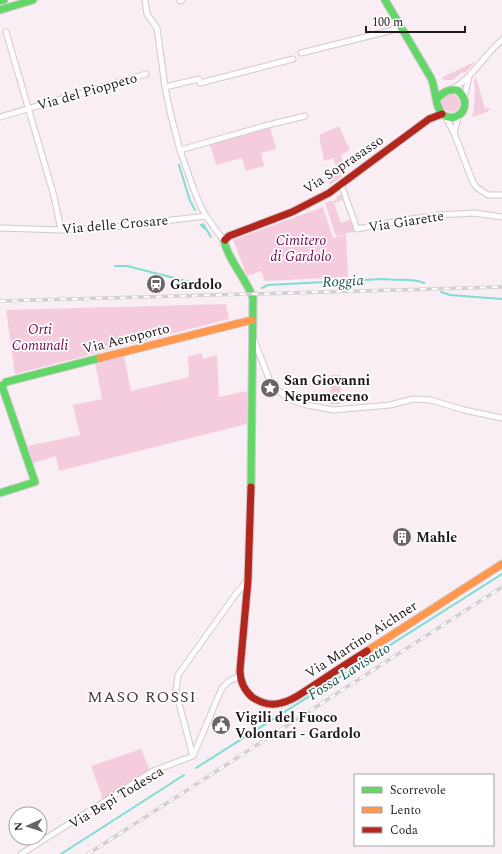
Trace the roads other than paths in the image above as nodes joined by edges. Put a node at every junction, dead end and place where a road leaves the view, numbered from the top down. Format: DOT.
graph roads {
  1 [pos="4,0"];
  2 [pos="33,0"];
  3 [pos="145,0"];
  4 [pos="385,0"];
  5 [pos="0,1"];
  6 [pos="0,10"];
  7 [pos="401,28"];
  8 [pos="6,32"];
  9 [pos="502,40"];
  10 [pos="301,53"];
  11 [pos="292,59"];
  12 [pos="146,74"];
  13 [pos="469,77"];
  14 [pos="432,81"];
  15 [pos="165,87"];
  16 [pos="449,90"];
  17 [pos="464,98"];
  18 [pos="437,103"];
  19 [pos="28,109"];
  20 [pos="444,115"];
  21 [pos="459,115"];
  22 [pos="305,116"];
  23 [pos="0,117"];
  24 [pos="430,119"];
  25 [pos="454,133"];
  26 [pos="180,150"];
  27 [pos="341,184"];
  28 [pos="502,195"];
  29 [pos="206,216"];
  30 [pos="502,217"];
  31 [pos="0,228"];
  32 [pos="60,230"];
  33 [pos="224,241"];
  34 [pos="252,320"];
  35 [pos="252,336"];
  36 [pos="502,418"];
  37 [pos="0,493"];
  38 [pos="502,564"];
  39 [pos="248,580"];
  40 [pos="240,676"];
  41 [pos="193,756"];
  42 [pos="21,854"];
  1 -- 5 [label="street"];
  2 -- 6 [label="street"];
  3 -- 15 [label="street"];
  4 -- 7 [label="street"];
  7 -- 10 [label="street"];
  7 -- 14 [label="street"];
  8 -- 19 [label="street, Via del Pioppeto"];
  9 -- 13 [label="street"];
  11 -- 15 [label="street"];
  12 -- 19 [label="street, Via del Pioppeto"];
  13 -- 16 [label="street"];
  13 -- 17 [label="street"];
  14 -- 16 [label="street"];
  14 -- 18 [label="street"];
  15 -- 26 [label="street"];
  16 -- 17 [label="street"];
  16 -- 18 [label="street, Via Soprasasso"];
  17 -- 21 [label="street"];
  18 -- 20 [label="street"];
  18 -- 24 [label="street, Via Soprasasso"];
  19 -- 23 [label="street, Via del Pioppeto"];
  19 -- 32 [label="street, Via del Pioppeto"];
  20 -- 21 [label="street, Via Soprasasso"];
  20 -- 24 [label="street, Via Soprasasso"];
  20 -- 25 [label="street"];
  21 -- 25 [label="street"];
  22 -- 26 [label="street"];
  24 -- 27 [label="street, Via Soprasasso"];
  25 -- 28 [label="street"];
  26 -- 29 [label="street"];
  27 -- 30 [label="street, Via Giarette"];
  27 -- 33 [label="street, Via Soprasasso"];
  29 -- 32 [label="street, Via delle Crosare"];
  29 -- 33 [label="street"];
  31 -- 32 [label="street, Via delle Crosare"];
  33 -- 34 [label="street"];
  34 -- 35 [label="street"];
  34 -- 37 [label="street, Via Aeroporto"];
  35 -- 36 [label="street"];
  35 -- 39 [label="street"];
  38 -- 40 [label="street, Via Martino Aichner"];
  39 -- 40 [label="street"];
  39 -- 41 [label="street"];
  40 -- 41 [label="street"];
  41 -- 42 [label="street, Via Bepi Todesca"];
}
